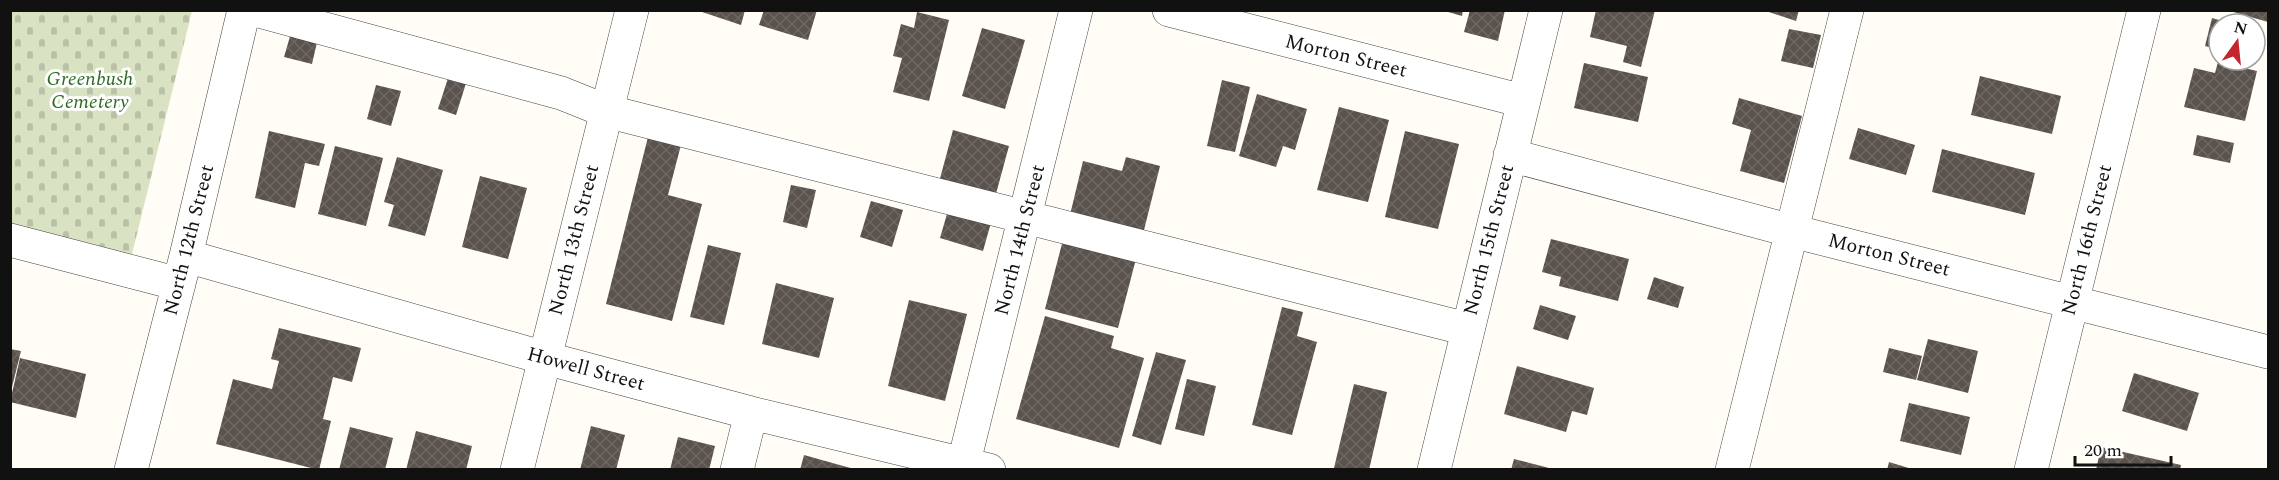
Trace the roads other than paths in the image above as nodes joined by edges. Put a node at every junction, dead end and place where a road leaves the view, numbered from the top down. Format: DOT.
graph roads {
  1 [pos="244,10"];
  2 [pos="255,10"];
  3 [pos="632,10"];
  4 [pos="1076,10"];
  5 [pos="1169,10"];
  6 [pos="1546,10"];
  7 [pos="1847,10"];
  8 [pos="2144,10"];
  9 [pos="1523,101"];
  10 [pos="606,111"];
  11 [pos="1510,156"];
  12 [pos="1026,219"];
  13 [pos="1792,231"];
  14 [pos="10,240"];
  15 [pos="182,270"];
  16 [pos="2071,302"];
  17 [pos="1467,329"];
  18 [pos="2268,352"];
  19 [pos="545,358"];
  20 [pos="750,413"];
  21 [pos="971,467"];
  22 [pos="131,470"];
  23 [pos="517,470"];
  24 [pos="737,470"];
  25 [pos="1434,470"];
  26 [pos="1732,470"];
  27 [pos="2031,470"];
  1 -- 15 [label="street, North 12th Street"];
  2 -- 10 [label="street"];
  3 -- 10 [label="street, North 13th Street"];
  4 -- 12 [label="street, North 14th Street"];
  5 -- 9 [label="street, Morton Street"];
  6 -- 9 [label="street, North 15th Street"];
  7 -- 13 [label="street"];
  8 -- 16 [label="street, North 16th Street"];
  9 -- 11 [label="street, North 15th Street"];
  10 -- 12 [label="street"];
  10 -- 19 [label="street, North 13th Street"];
  11 -- 13 [label="street, Morton Street"];
  11 -- 17 [label="street, North 15th Street"];
  12 -- 17 [label="street"];
  12 -- 21 [label="street, North 14th Street"];
  13 -- 16 [label="street, Morton Street"];
  13 -- 26 [label="street"];
  14 -- 15 [label="street, Howell Street"];
  15 -- 19 [label="street, Howell Street"];
  15 -- 22 [label="street, North 12th Street"];
  16 -- 18 [label="street, Morton Street"];
  16 -- 27 [label="street, North 16th Street"];
  17 -- 25 [label="street, North 15th Street"];
  19 -- 20 [label="street, Howell Street"];
  19 -- 23 [label="street, North 13th Street"];
  20 -- 21 [label="street, Howell Street"];
  20 -- 24 [label="street"];
}
